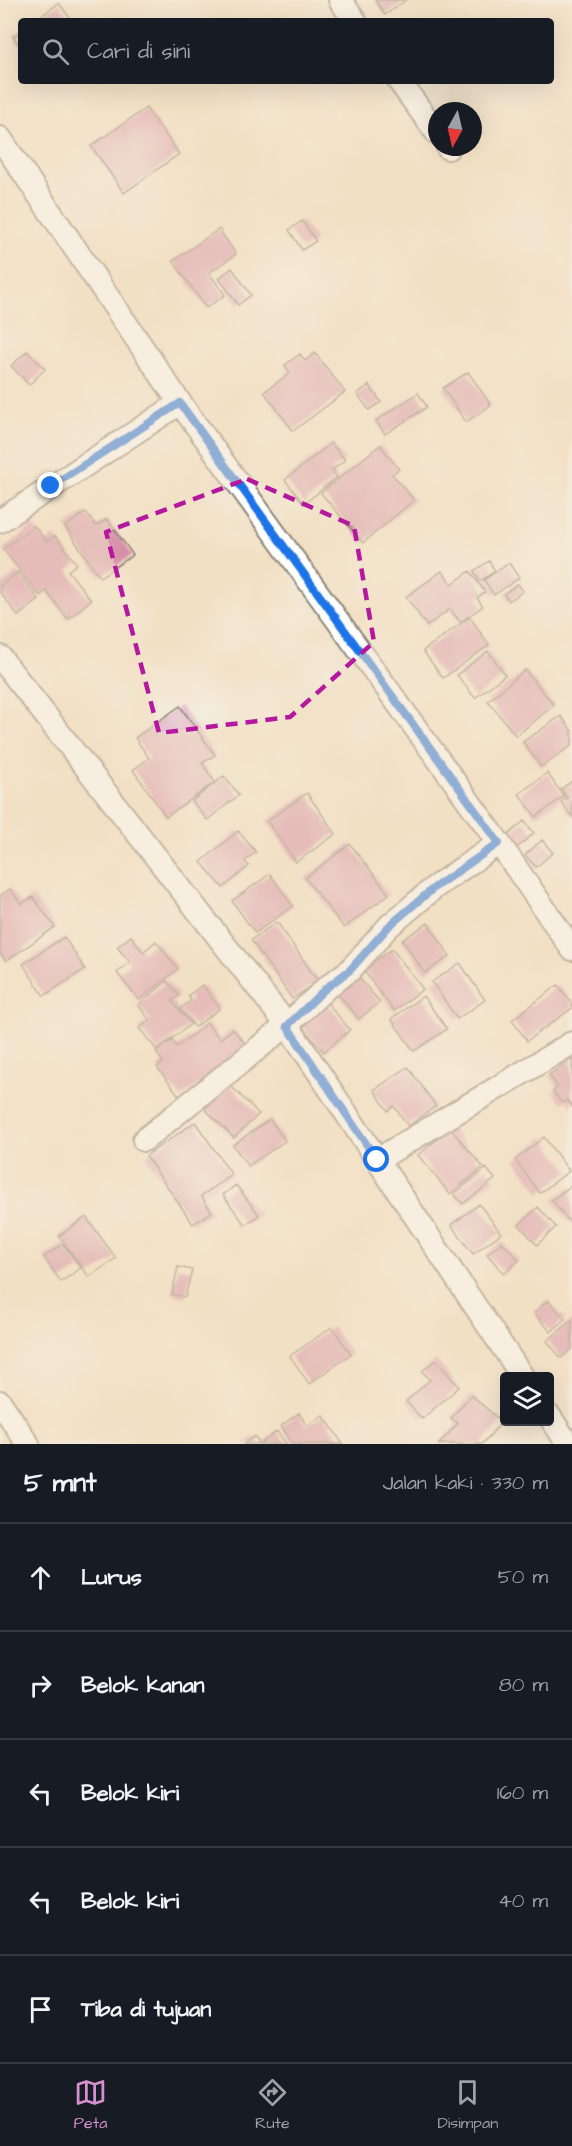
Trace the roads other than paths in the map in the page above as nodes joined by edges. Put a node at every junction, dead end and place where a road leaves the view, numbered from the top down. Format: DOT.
graph roads {
  1 [pos="340,0"];
  2 [pos="353,18"];
  3 [pos="401,84"];
  4 [pos="428,121"];
  5 [pos="0,138"];
  6 [pos="180,403"];
  7 [pos="0,521"];
  8 [pos="0,657"];
  9 [pos="499,843"];
  10 [pos="572,949"];
  11 [pos="287,1026"];
  12 [pos="572,1043"];
  13 [pos="144,1140"];
  14 [pos="377,1160"];
  15 [pos="519,1372"];
  16 [pos="0,1402"];
  17 [pos="554,1424"];
  18 [pos="28,1444"];
  19 [pos="568,1444"];
  1 -- 2 [label="street"];
  3 -- 4 [label="street"];
  5 -- 6 [label="street"];
  6 -- 7 [label="street"];
  6 -- 9 [label="street"];
  8 -- 11 [label="street"];
  9 -- 10 [label="street"];
  9 -- 11 [label="street"];
  11 -- 13 [label="street"];
  11 -- 14 [label="street"];
  12 -- 14 [label="street"];
  14 -- 15 [label="street"];
  16 -- 18 [label="street"];
  17 -- 19 [label="street"];
}
